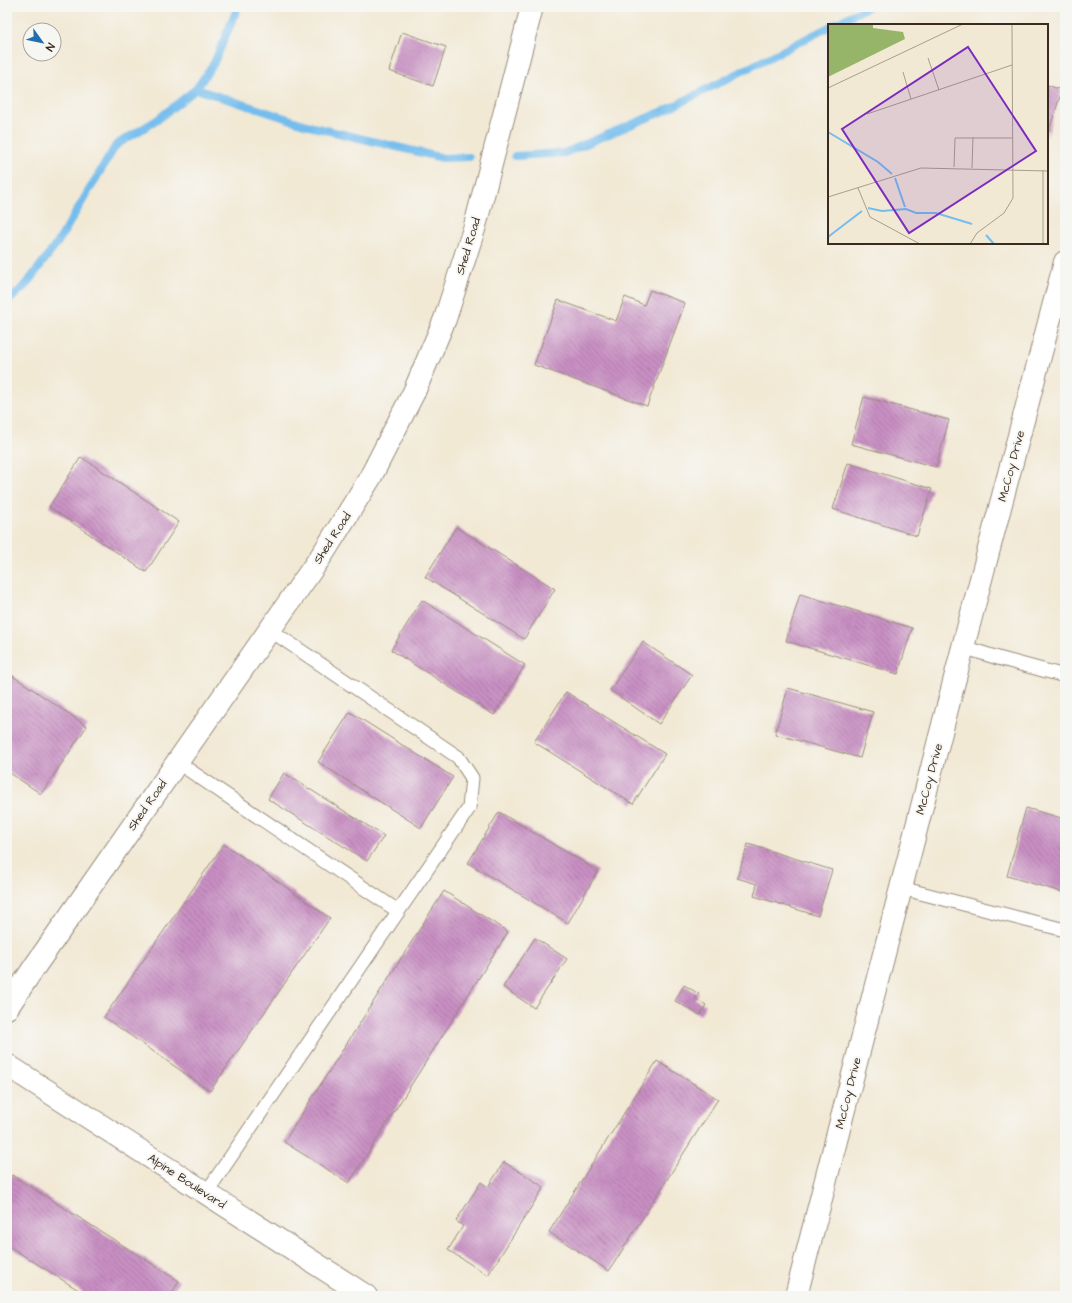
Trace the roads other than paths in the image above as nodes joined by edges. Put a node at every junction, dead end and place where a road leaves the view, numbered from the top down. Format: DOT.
graph roads {
  1 [pos="532,7"];
  2 [pos="1065,262"];
  3 [pos="270,630"];
  4 [pos="963,647"];
  5 [pos="1065,676"];
  6 [pos="177,762"];
  7 [pos="901,888"];
  8 [pos="398,911"];
  9 [pos="1065,930"];
  10 [pos="7,1008"];
  11 [pos="7,1065"];
  12 [pos="206,1193"];
  13 [pos="366,1296"];
  14 [pos="796,1296"];
  1 -- 3 [label="street, Shed Road"];
  2 -- 4 [label="street, McCoy Drive"];
  3 -- 6 [label="street, Shed Road"];
  3 -- 8 [label="lane"];
  4 -- 5 [label="lane"];
  4 -- 7 [label="street, McCoy Drive"];
  6 -- 8 [label="lane"];
  6 -- 10 [label="street, Shed Road"];
  7 -- 9 [label="lane"];
  7 -- 14 [label="street, McCoy Drive"];
  8 -- 12 [label="lane"];
  11 -- 12 [label="street, Alpine Boulevard"];
  12 -- 13 [label="street, Alpine Boulevard"];
}
